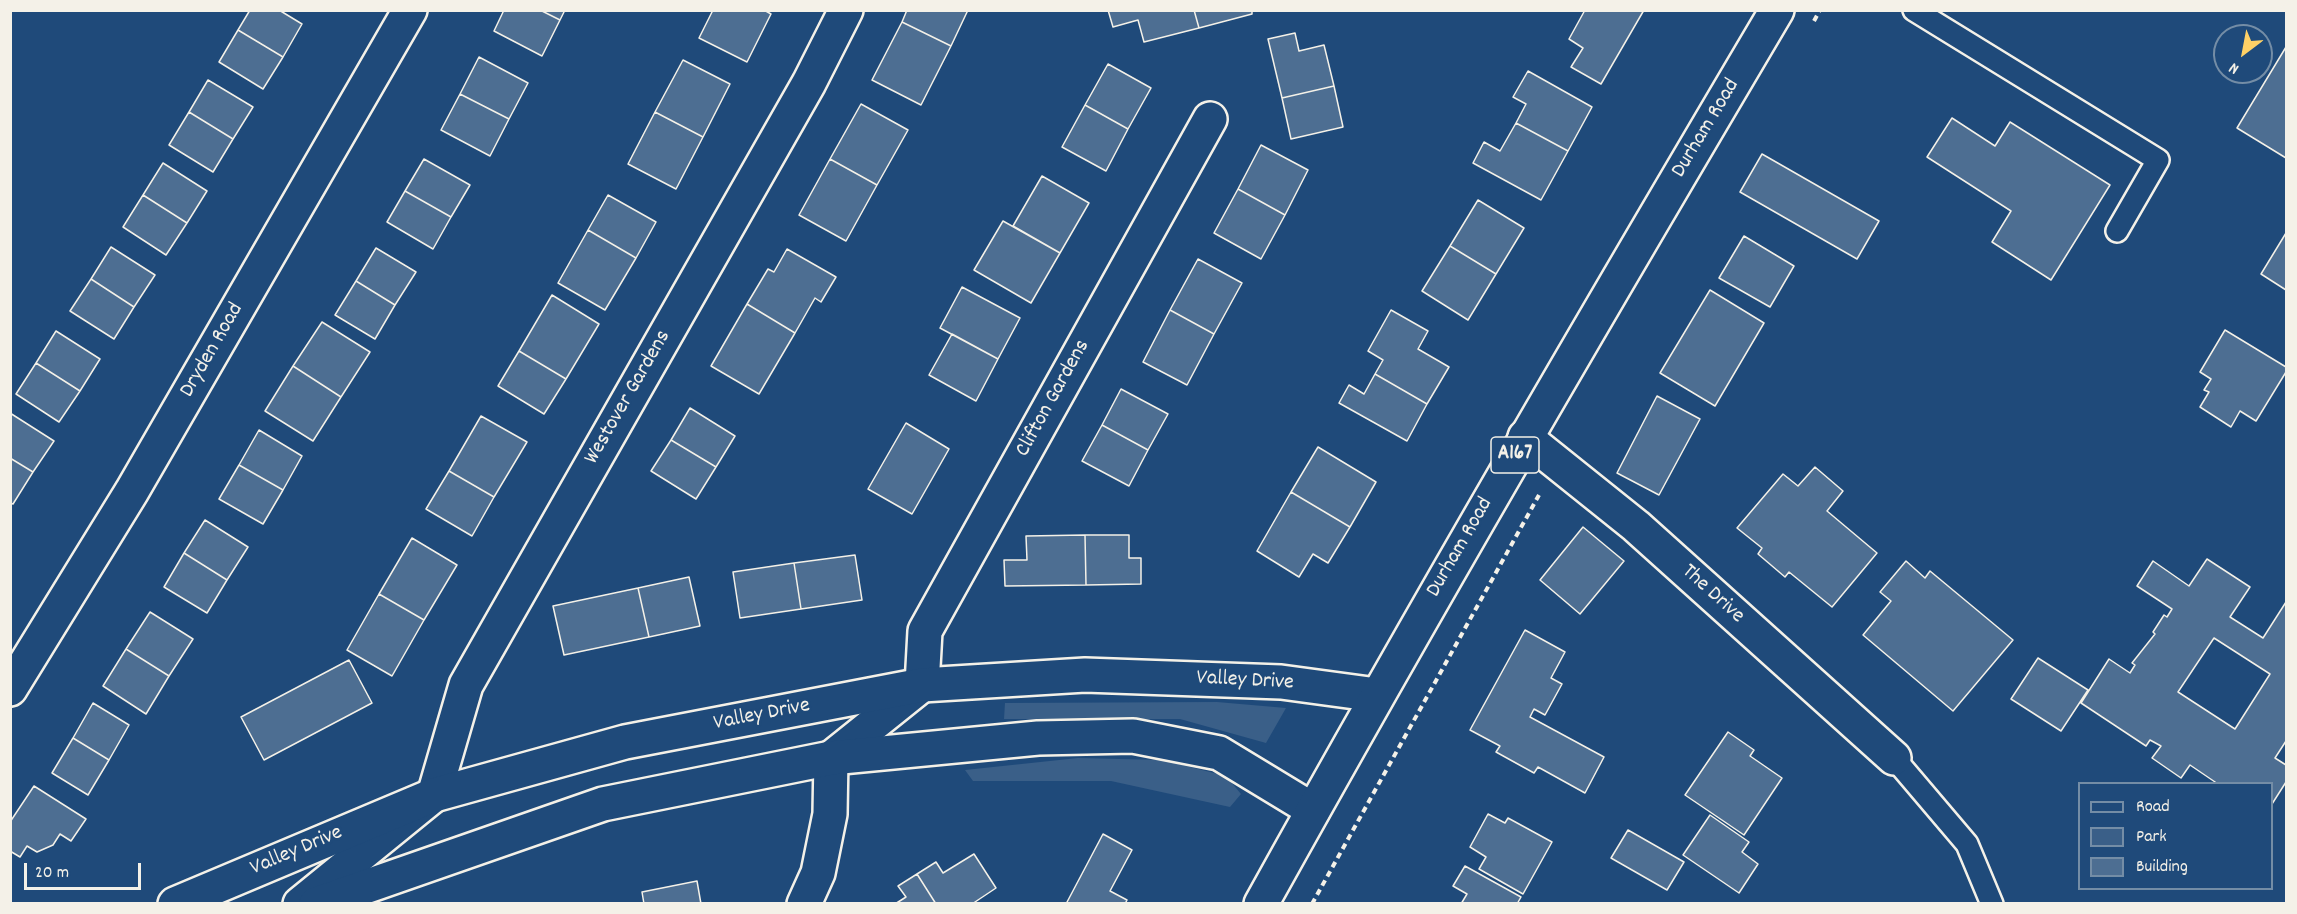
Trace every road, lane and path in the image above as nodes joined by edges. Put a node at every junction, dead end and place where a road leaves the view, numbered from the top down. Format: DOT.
graph roads {
  1 [pos="410,10"];
  2 [pos="846,10"];
  3 [pos="1777,10"];
  4 [pos="1914,10"];
  5 [pos="1210,119"];
  6 [pos="2117,231"];
  7 [pos="1525,437"];
  8 [pos="922,685"];
  9 [pos="10,689"];
  10 [pos="1377,695"];
  11 [pos="831,758"];
  12 [pos="1894,758"];
  13 [pos="434,795"];
  14 [pos="1313,810"];
  15 [pos="175,903"];
  16 [pos="300,903"];
  17 [pos="316,903"];
  18 [pos="804,903"];
  19 [pos="1261,903"];
  20 [pos="1992,903"];
  1 -- 9 [label="street, Dryden Road"];
  2 -- 13 [label="street, Westover Gardens"];
  3 -- 7 [label="street, Durham Road / A167"];
  4 -- 6 [label="lane"];
  5 -- 8 [label="street, Clifton Gardens"];
  7 -- 10 [label="street, Durham Road / A167"];
  7 -- 12 [label="street, The Drive"];
  8 -- 10 [label="street, Valley Drive"];
  8 -- 11 [label="street"];
  8 -- 13 [label="street, Valley Drive"];
  10 -- 14 [label="street, Durham Road / A167"];
  11 -- 14 [label="street"];
  11 -- 17 [label="street"];
  11 -- 18 [label="street"];
  12 -- 20 [label="lane"];
  13 -- 15 [label="street, Valley Drive"];
  13 -- 16 [label="street"];
  14 -- 19 [label="street, Durham Road / A167"];
}
